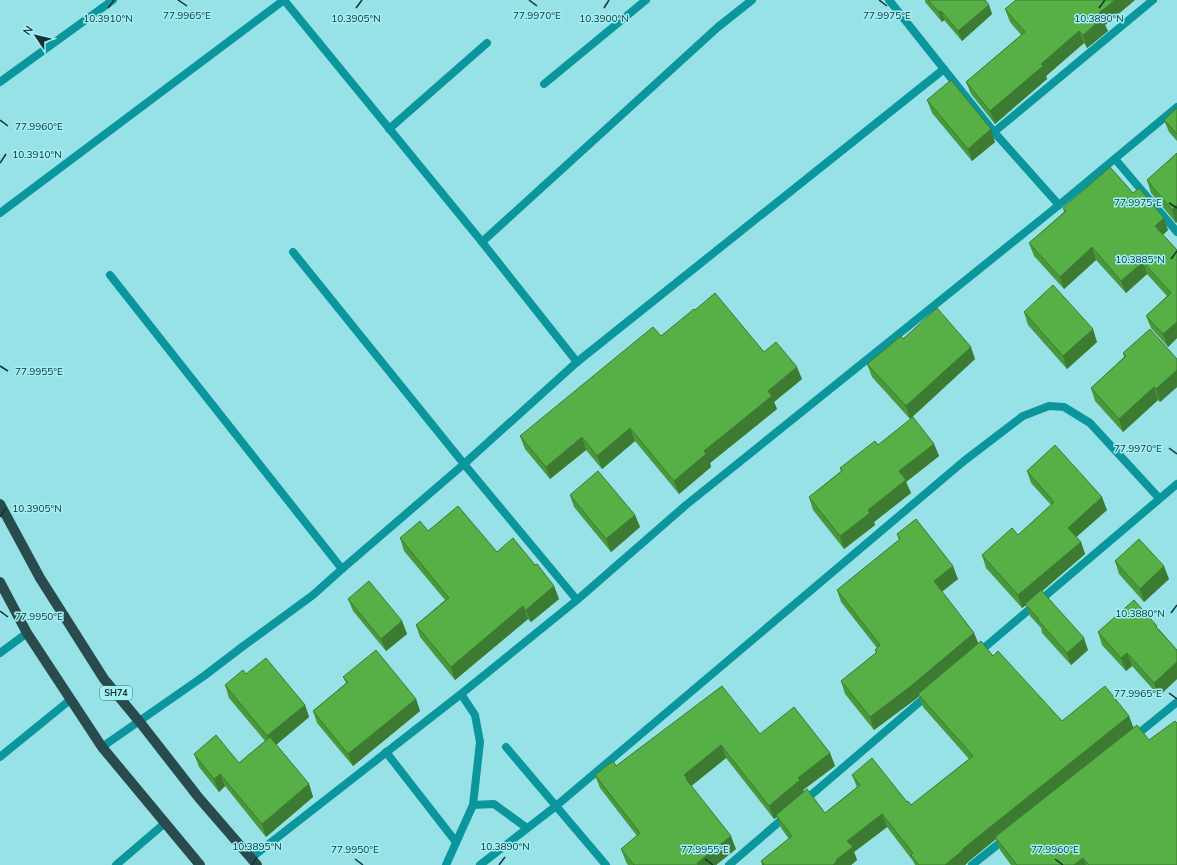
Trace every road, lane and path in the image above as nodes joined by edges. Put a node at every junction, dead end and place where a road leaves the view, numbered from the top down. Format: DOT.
graph roads {
  1 [pos="113,0"];
  2 [pos="284,0"];
  3 [pos="646,0"];
  4 [pos="752,0"];
  5 [pos="890,0"];
  6 [pos="1153,0"];
  7 [pos="487,43"];
  8 [pos="944,69"];
  9 [pos="0,82"];
  10 [pos="544,84"];
  11 [pos="1177,108"];
  12 [pos="389,129"];
  13 [pos="994,132"];
  14 [pos="1116,159"];
  15 [pos="1059,205"];
  16 [pos="0,213"];
  17 [pos="1177,232"];
  18 [pos="482,242"];
  19 [pos="292,252"];
  20 [pos="110,275"];
  21 [pos="577,362"];
  22 [pos="464,464"];
  23 [pos="1177,484"];
  24 [pos="1159,498"];
  25 [pos="0,504"];
  26 [pos="342,569"];
  27 [pos="0,582"];
  28 [pos="577,600"];
  29 [pos="27,633"];
  30 [pos="0,652"];
  31 [pos="972,658"];
  32 [pos="935,689"];
  33 [pos="460,694"];
  34 [pos="70,700"];
  35 [pos="1177,702"];
  36 [pos="139,721"];
  37 [pos="1128,742"];
  38 [pos="102,747"];
  39 [pos="506,747"];
  40 [pos="386,752"];
  41 [pos="0,757"];
  42 [pos="473,805"];
  43 [pos="556,806"];
  44 [pos="165,823"];
  45 [pos="528,828"];
  46 [pos="1016,830"];
  47 [pos="456,842"];
  48 [pos="254,861"];
  49 [pos="116,865"];
  50 [pos="200,865"];
  51 [pos="446,865"];
  52 [pos="480,865"];
  53 [pos="606,865"];
  54 [pos="729,865"];
  55 [pos="972,865"];
  1 -- 9 [label="street"];
  2 -- 12 [label="street"];
  2 -- 16 [label="street"];
  3 -- 10 [label="street"];
  4 -- 18 [label="street"];
  5 -- 8 [label="street"];
  6 -- 13 [label="street"];
  7 -- 12 [label="street"];
  8 -- 13 [label="street"];
  8 -- 21 [label="street"];
  11 -- 14 [label="street"];
  12 -- 18 [label="street"];
  13 -- 15 [label="street"];
  14 -- 15 [label="street"];
  14 -- 17 [label="street"];
  15 -- 28 [label="street"];
  18 -- 21 [label="street"];
  19 -- 22 [label="street"];
  20 -- 26 [label="street"];
  21 -- 22 [label="street"];
  22 -- 26 [label="street"];
  22 -- 28 [label="street"];
  23 -- 24 [label="street"];
  24 -- 31 [label="street"];
  24 -- 43 [label="street"];
  25 -- 36 [label="main road, SH74"];
  26 -- 36 [label="street"];
  27 -- 29 [label="main road"];
  28 -- 33 [label="street"];
  29 -- 30 [label="street"];
  29 -- 34 [label="main road"];
  32 -- 54 [label="street"];
  33 -- 40 [label="street"];
  33 -- 42 [label="street"];
  34 -- 38 [label="main road"];
  34 -- 41 [label="street"];
  35 -- 37 [label="street"];
  36 -- 38 [label="street"];
  36 -- 48 [label="main road, SH74"];
  38 -- 44 [label="main road"];
  39 -- 43 [label="street"];
  40 -- 47 [label="street"];
  40 -- 48 [label="street"];
  42 -- 45 [label="street"];
  42 -- 47 [label="street"];
  43 -- 45 [label="street"];
  43 -- 53 [label="street"];
  44 -- 49 [label="street"];
  44 -- 50 [label="main road"];
  45 -- 52 [label="street"];
  46 -- 55 [label="street"];
  47 -- 51 [label="street"];
}
